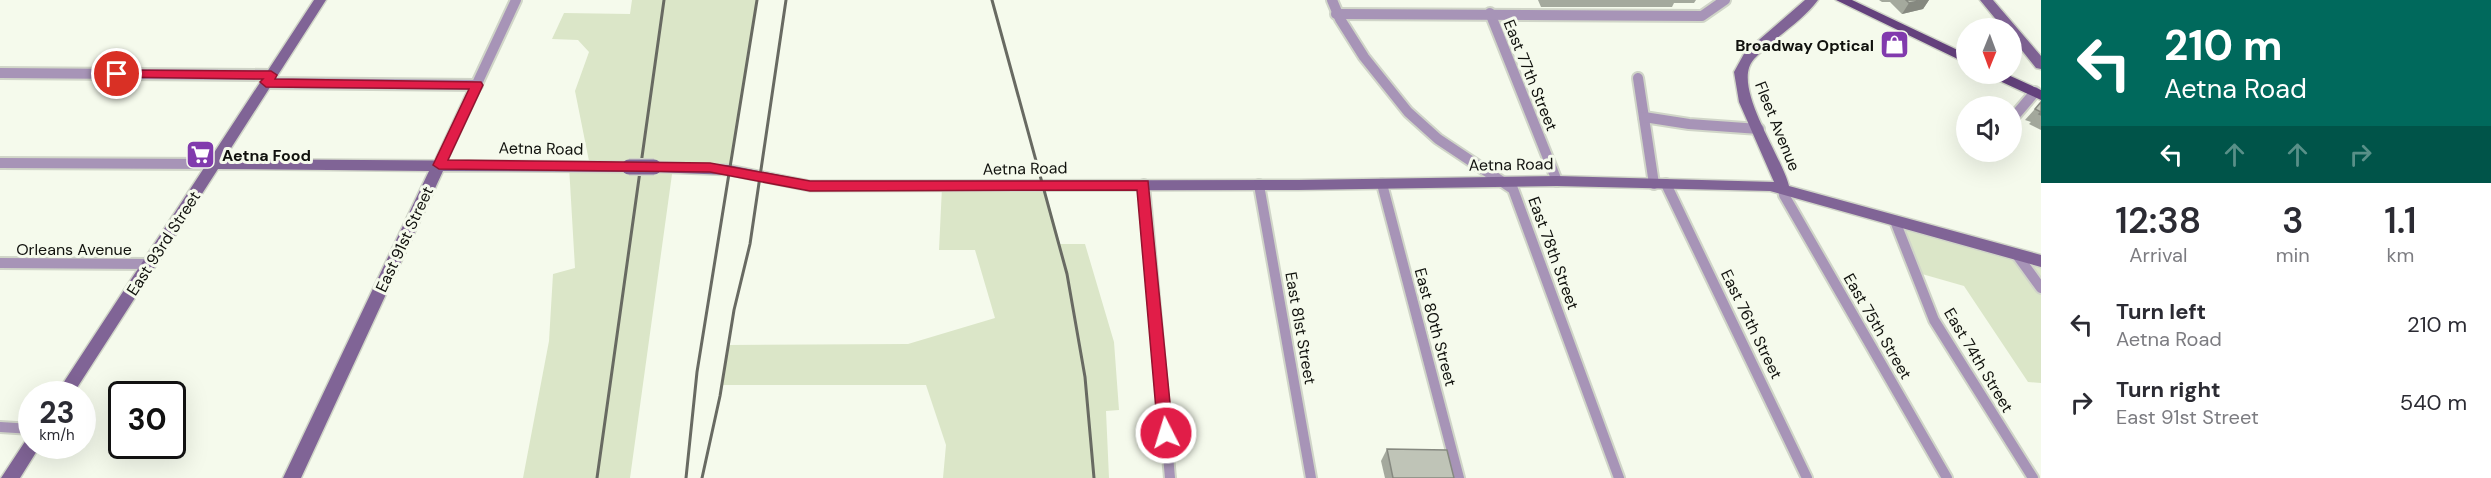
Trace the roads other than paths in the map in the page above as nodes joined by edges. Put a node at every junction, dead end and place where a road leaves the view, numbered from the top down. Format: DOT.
graph roads {
  1 [pos="320,0"];
  2 [pos="516,0"];
  3 [pos="1332,0"];
  4 [pos="1725,0"];
  5 [pos="1812,0"];
  6 [pos="1842,0"];
  7 [pos="1986,0"];
  8 [pos="1490,13"];
  9 [pos="1336,14"];
  10 [pos="2002,18"];
  11 [pos="2022,42"];
  12 [pos="1956,54"];
  13 [pos="2041,64"];
  14 [pos="0,73"];
  15 [pos="1638,78"];
  16 [pos="269,79"];
  17 [pos="2018,84"];
  18 [pos="477,85"];
  19 [pos="2038,93"];
  20 [pos="2022,109"];
  21 [pos="1644,117"];
  22 [pos="1759,129"];
  23 [pos="0,163"];
  24 [pos="214,164"];
  25 [pos="439,165"];
  26 [pos="1557,182"];
  27 [pos="1504,183"];
  28 [pos="1382,184"];
  29 [pos="1660,184"];
  30 [pos="1144,185"];
  31 [pos="1259,185"];
  32 [pos="1783,189"];
  33 [pos="1895,221"];
  34 [pos="2017,255"];
  35 [pos="2041,261"];
  36 [pos="0,263"];
  37 [pos="149,264"];
  38 [pos="2041,288"];
  39 [pos="72,381"];
  40 [pos="0,427"];
  41 [pos="18,428"];
  42 [pos="23,459"];
  43 [pos="10,478"];
  44 [pos="292,478"];
  45 [pos="1170,478"];
  46 [pos="1311,478"];
  47 [pos="1459,478"];
  48 [pos="1619,478"];
  49 [pos="1807,478"];
  50 [pos="1947,478"];
  51 [pos="2033,478"];
  1 -- 16 [label="street, East 93rd Street"];
  2 -- 18 [label="street, East 91st Street"];
  3 -- 9 [label="street, East 78th Street"];
  4 -- 8 [label="street"];
  5 -- 22 [label="street, Fleet Avenue"];
  6 -- 12 [label="main road"];
  7 -- 10 [label="street"];
  8 -- 9 [label="street"];
  8 -- 26 [label="street, East 77th Street"];
  9 -- 27 [label="street, East 78th Street"];
  11 -- 13 [label="street"];
  14 -- 16 [label="street"];
  15 -- 21 [label="street, East 76th Street"];
  16 -- 18 [label="street"];
  16 -- 24 [label="street, East 93rd Street"];
  17 -- 19 [label="main road"];
  18 -- 25 [label="street, East 91st Street"];
  19 -- 20 [label="street"];
  21 -- 22 [label="street"];
  21 -- 29 [label="street, East 76th Street"];
  22 -- 32 [label="street, Fleet Avenue"];
  23 -- 24 [label="street, Aetna Road"];
  24 -- 25 [label="street, Aetna Road"];
  24 -- 37 [label="street, East 93rd Street"];
  25 -- 30 [label="street, Aetna Road, bridge"];
  25 -- 44 [label="street, East 91st Street"];
  26 -- 27 [label="street, Aetna Road"];
  26 -- 29 [label="street, Aetna Road"];
  27 -- 28 [label="street, Aetna Road"];
  27 -- 48 [label="street, East 78th Street"];
  28 -- 31 [label="street, Aetna Road"];
  28 -- 47 [label="street, East 80th Street"];
  29 -- 32 [label="street, Aetna Road"];
  29 -- 49 [label="street, East 76th Street"];
  30 -- 31 [label="street, Aetna Road"];
  30 -- 45 [label="street"];
  31 -- 46 [label="street, East 81st Street"];
  32 -- 33 [label="street, Aetna Road"];
  32 -- 50 [label="street, East 75th Street"];
  33 -- 34 [label="street, Aetna Road"];
  33 -- 51 [label="street, East 74th Street"];
  34 -- 35 [label="street, Aetna Road"];
  34 -- 38 [label="street"];
  36 -- 37 [label="street, Orleans Avenue"];
  37 -- 39 [label="street, East 93rd Street"];
  40 -- 41 [label="street"];
  42 -- 43 [label="street"];
}
